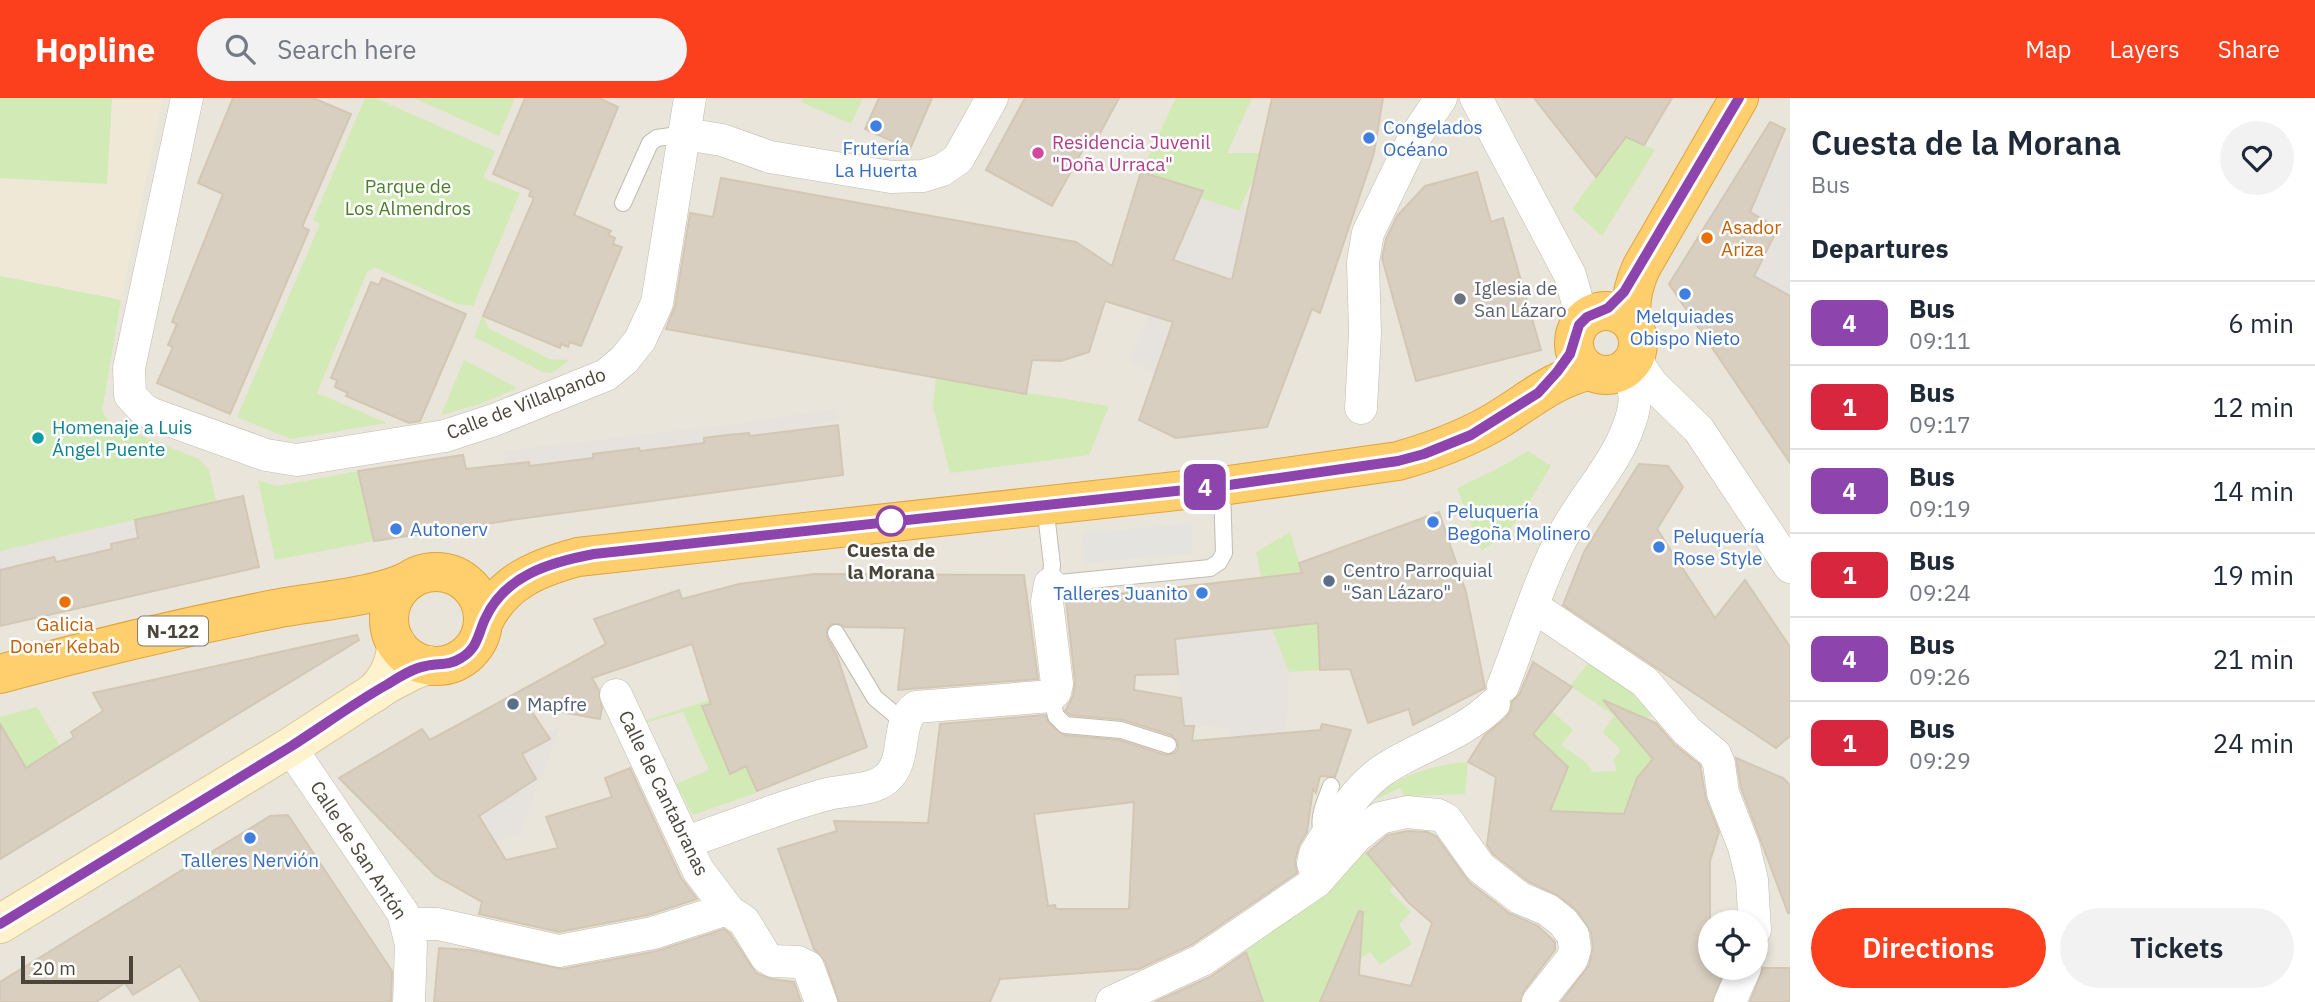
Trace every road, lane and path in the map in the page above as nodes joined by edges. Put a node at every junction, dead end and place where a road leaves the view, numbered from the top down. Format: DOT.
graph roads {
  1 [pos="187,98"];
  2 [pos="690,98"];
  3 [pos="992,98"];
  4 [pos="1441,98"];
  5 [pos="1476,98"];
  6 [pos="1739,98"];
  7 [pos="685,134"];
  8 [pos="623,203"];
  9 [pos="1608,347"];
  10 [pos="1667,398"];
  11 [pos="1361,408"];
  12 [pos="1611,460"];
  13 [pos="1222,486"];
  14 [pos="1045,505"];
  15 [pos="544,566"];
  16 [pos="1790,567"];
  17 [pos="460,579"];
  18 [pos="410,580"];
  19 [pos="1049,584"];
  20 [pos="348,596"];
  21 [pos="1534,607"];
  22 [pos="483,623"];
  23 [pos="836,633"];
  24 [pos="393,634"];
  25 [pos="428,665"];
  26 [pos="0,674"];
  27 [pos="374,693"];
  28 [pos="616,695"];
  29 [pos="1051,696"];
  30 [pos="905,723"];
  31 [pos="1168,744"];
  32 [pos="290,747"];
  33 [pos="1331,786"];
  34 [pos="1325,840"];
  35 [pos="686,842"];
  36 [pos="1319,879"];
  37 [pos="727,909"];
  38 [pos="1755,910"];
  39 [pos="0,924"];
  40 [pos="407,924"];
  41 [pos="1740,980"];
  42 [pos="409,1002"];
  43 [pos="821,1002"];
  44 [pos="1112,1002"];
  45 [pos="1538,1002"];
  46 [pos="1730,1002"];
  1 -- 7 [label="street, Calle de Villalpando"];
  2 -- 7 [label="street, Calle de Villalpando"];
  3 -- 7 [label="street"];
  4 -- 11 [label="street"];
  5 -- 9 [label="street"];
  6 -- 9 [label="highway"];
  7 -- 8 [label="lane"];
  9 -- 10 [label="street"];
  9 -- 12 [label="street"];
  9 -- 13 [label="highway, N-122"];
  10 -- 12 [label="street"];
  10 -- 16 [label="street"];
  12 -- 21 [label="street"];
  13 -- 14 [label="highway, N-122"];
  13 -- 19 [label="lane"];
  14 -- 15 [label="highway, N-122"];
  14 -- 19 [label="lane"];
  15 -- 17 [label="highway, N-122"];
  15 -- 22 [label="highway, N-122"];
  17 -- 18 [label="highway, N-122"];
  17 -- 22 [label="highway"];
  18 -- 20 [label="highway, N-122"];
  18 -- 24 [label="highway"];
  19 -- 29 [label="street"];
  20 -- 24 [label="highway"];
  20 -- 26 [label="highway, N-122"];
  21 -- 34 [label="street"];
  21 -- 38 [label="street"];
  22 -- 25 [label="highway, N-122"];
  23 -- 30 [label="lane"];
  24 -- 25 [label="highway"];
  24 -- 27 [label="street"];
  25 -- 27 [label="street"];
  27 -- 32 [label="street"];
  28 -- 35 [label="street, Calle de Cantabranas"];
  29 -- 30 [label="street"];
  29 -- 31 [label="lane"];
  30 -- 35 [label="street"];
  32 -- 39 [label="street"];
  32 -- 40 [label="street, Calle de San Antón"];
  33 -- 34 [label="lane"];
  34 -- 36 [label="street"];
  35 -- 37 [label="street, Calle de Cantabranas"];
  36 -- 44 [label="street"];
  36 -- 45 [label="street"];
  37 -- 40 [label="street"];
  37 -- 43 [label="street, Calle de Cantabranas"];
  40 -- 42 [label="street, Calle de San Antón"];
  41 -- 46 [label="street"];
}
